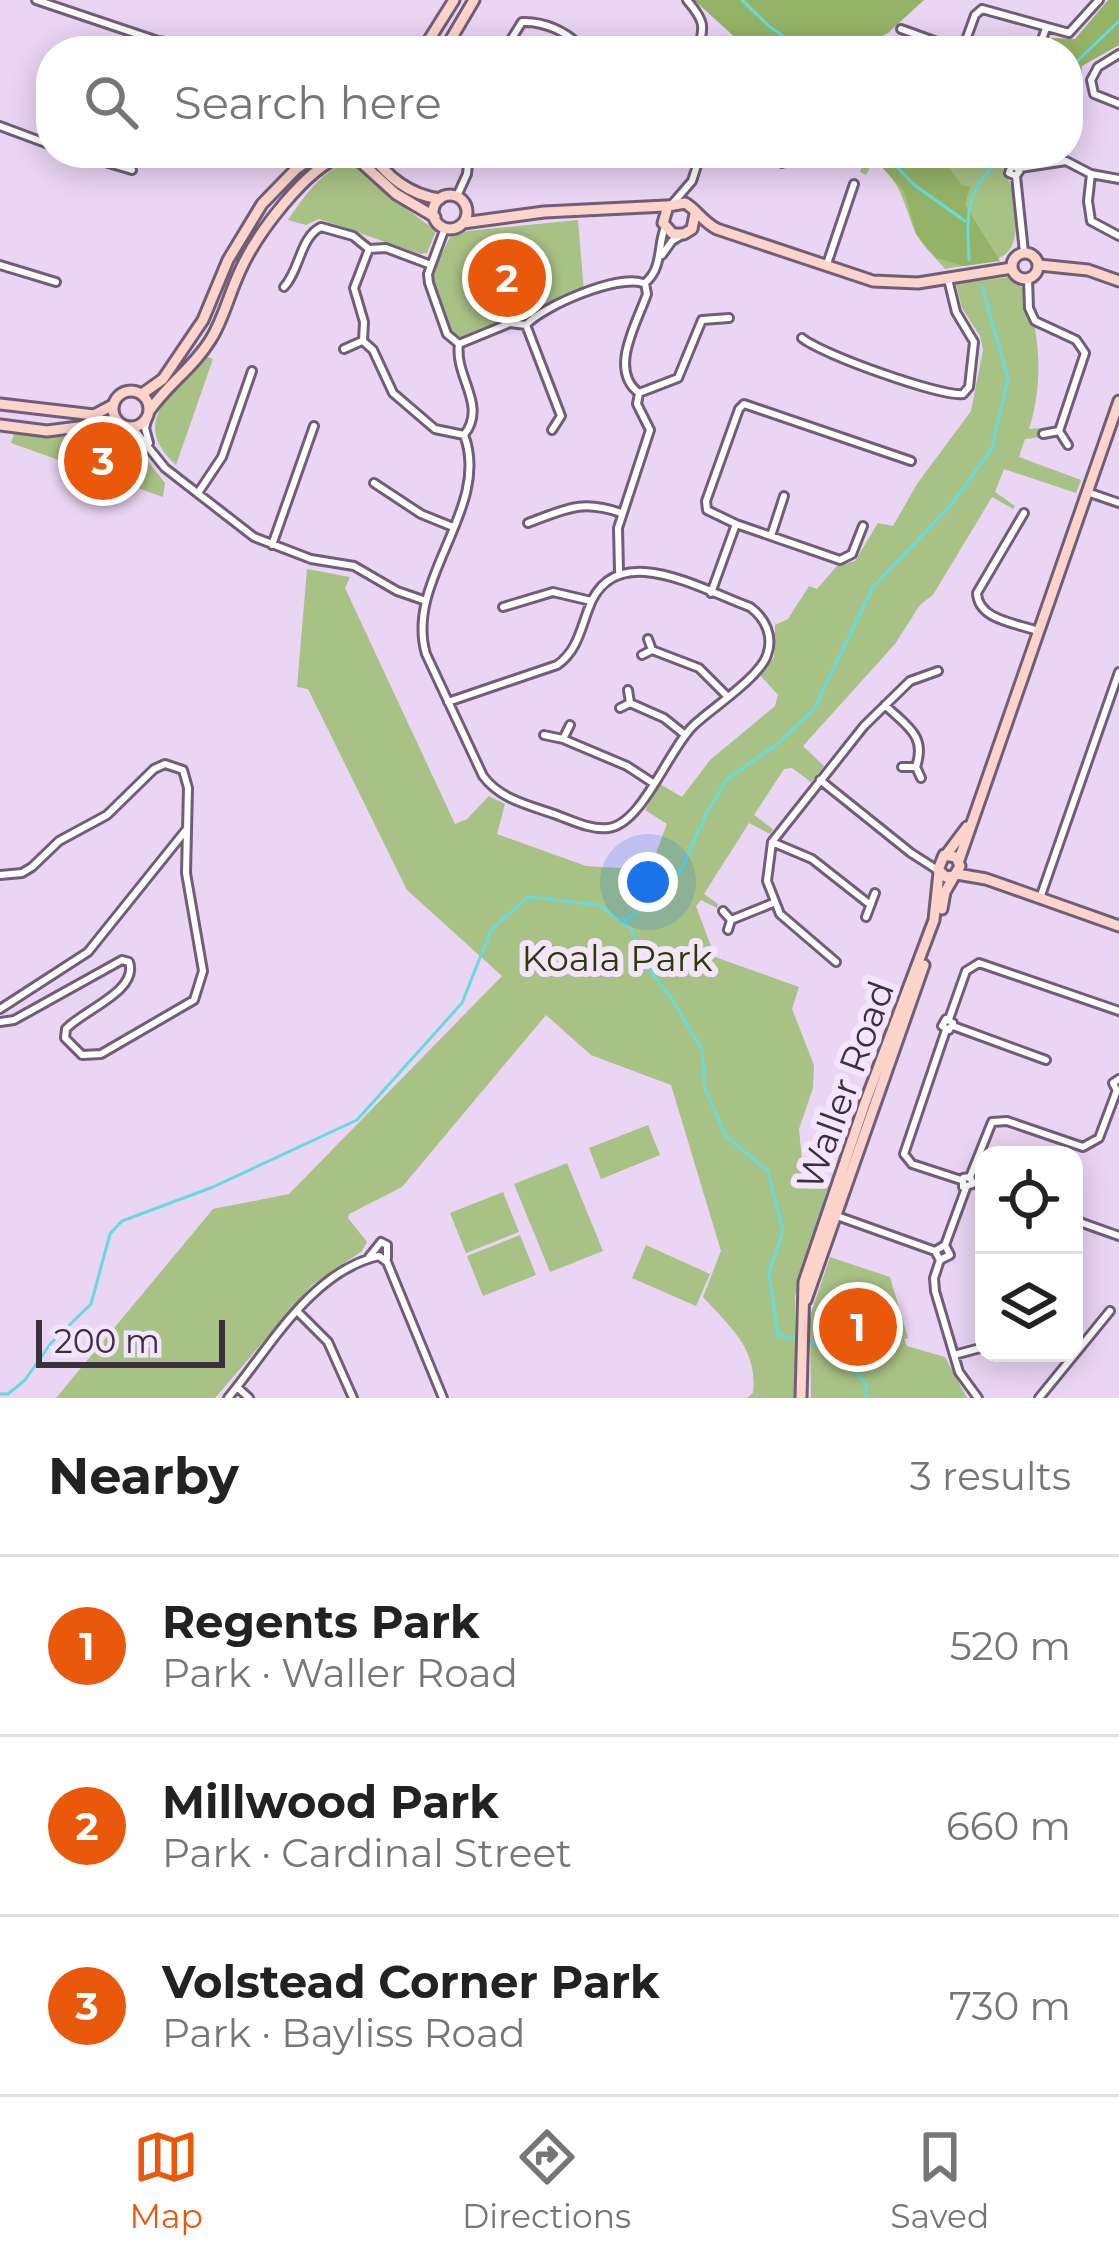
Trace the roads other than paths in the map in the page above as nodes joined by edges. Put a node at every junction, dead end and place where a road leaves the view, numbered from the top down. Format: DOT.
graph roads {
  1 [pos="36,0"];
  2 [pos="454,0"];
  3 [pos="474,0"];
  4 [pos="687,0"];
  5 [pos="1099,0"];
  6 [pos="1046,28"];
  7 [pos="901,29"];
  8 [pos="143,36"];
  9 [pos="431,36"];
  10 [pos="453,36"];
  11 [pos="513,36"];
  12 [pos="570,36"];
  13 [pos="702,36"];
  14 [pos="920,36"];
  15 [pos="967,36"];
  16 [pos="1043,36"];
  17 [pos="1119,54"];
  18 [pos="1119,104"];
  19 [pos="0,126"];
  20 [pos="36,139"];
  21 [pos="125,168"];
  22 [pos="297,168"];
  23 [pos="321,168"];
  24 [pos="365,168"];
  25 [pos="385,168"];
  26 [pos="468,168"];
  27 [pos="696,168"];
  28 [pos="1027,168"];
  29 [pos="1079,168"];
  30 [pos="132,170"];
  31 [pos="1016,170"];
  32 [pos="1091,174"];
  33 [pos="1119,179"];
  34 [pos="692,181"];
  35 [pos="854,184"];
  36 [pos="457,196"];
  37 [pos="440,199"];
  38 [pos="670,204"];
  39 [pos="467,208"];
  40 [pos="615,208"];
  41 [pos="694,212"];
  42 [pos="435,217"];
  43 [pos="496,220"];
  44 [pos="463,223"];
  45 [pos="664,225"];
  46 [pos="446,228"];
  47 [pos="717,230"];
  48 [pos="686,233"];
  49 [pos="1119,236"];
  50 [pos="369,249"];
  51 [pos="1024,252"];
  52 [pos="660,258"];
  53 [pos="431,265"];
  54 [pos="1039,265"];
  55 [pos="0,266"];
  56 [pos="826,268"];
  57 [pos="1012,268"];
  58 [pos="948,279"];
  59 [pos="1028,279"];
  60 [pos="56,282"];
  61 [pos="1119,282"];
  62 [pos="645,284"];
  63 [pos="284,287"];
  64 [pos="730,318"];
  65 [pos="526,325"];
  66 [pos="802,338"];
  67 [pos="363,340"];
  68 [pos="459,344"];
  69 [pos="344,349"];
  70 [pos="252,371"];
  71 [pos="639,393"];
  72 [pos="142,394"];
  73 [pos="1119,401"];
  74 [pos="0,404"];
  75 [pos="113,405"];
  76 [pos="149,413"];
  77 [pos="118,422"];
  78 [pos="0,425"];
  79 [pos="314,426"];
  80 [pos="132,427"];
  81 [pos="552,430"];
  82 [pos="1059,431"];
  83 [pos="1043,434"];
  84 [pos="464,435"];
  85 [pos="1068,445"];
  86 [pos="150,446"];
  87 [pos="911,461"];
  88 [pos="374,483"];
  89 [pos="1088,492"];
  90 [pos="785,493"];
  91 [pos="197,494"];
  92 [pos="1119,503"];
  93 [pos="622,513"];
  94 [pos="1024,513"];
  95 [pos="528,523"];
  96 [pos="736,524"];
  97 [pos="453,526"];
  98 [pos="863,526"];
  99 [pos="771,536"];
  100 [pos="272,545"];
  101 [pos="620,572"];
  102 [pos="711,593"];
  103 [pos="426,601"];
  104 [pos="591,601"];
  105 [pos="503,607"];
  106 [pos="1039,631"];
  107 [pos="647,639"];
  108 [pos="652,650"];
  109 [pos="642,655"];
  110 [pos="938,671"];
  111 [pos="1119,672"];
  112 [pos="628,690"];
  113 [pos="727,696"];
  114 [pos="448,702"];
  115 [pos="630,703"];
  116 [pos="885,705"];
  117 [pos="620,708"];
  118 [pos="571,725"];
  119 [pos="544,735"];
  120 [pos="684,735"];
  121 [pos="563,739"];
  122 [pos="902,767"];
  123 [pos="916,767"];
  124 [pos="921,778"];
  125 [pos="820,780"];
  126 [pos="653,783"];
  127 [pos="970,823"];
  128 [pos="188,826"];
  129 [pos="772,842"];
  130 [pos="911,854"];
  131 [pos="945,855"];
  132 [pos="958,868"];
  133 [pos="939,871"];
  134 [pos="0,875"];
  135 [pos="874,893"];
  136 [pos="1040,898"];
  137 [pos="774,903"];
  138 [pos="868,903"];
  139 [pos="723,911"];
  140 [pos="866,917"];
  141 [pos="731,920"];
  142 [pos="1119,926"];
  143 [pos="728,930"];
  144 [pos="836,962"];
  145 [pos="0,1009"];
  146 [pos="1119,1011"];
  147 [pos="0,1022"];
  148 [pos="950,1025"];
  149 [pos="889,1053"];
  150 [pos="1046,1060"];
  151 [pos="1119,1079"];
  152 [pos="1118,1090"];
  153 [pos="967,1182"];
  154 [pos="975,1185"];
  155 [pos="832,1214"];
  156 [pos="1083,1223"];
  157 [pos="1119,1235"];
  158 [pos="946,1245"];
  159 [pos="935,1251"];
  160 [pos="368,1259"];
  161 [pos="383,1259"];
  162 [pos="940,1260"];
  163 [pos="1110,1311"];
  164 [pos="298,1312"];
  165 [pos="975,1349"];
  166 [pos="954,1355"];
  167 [pos="237,1387"];
  168 [pos="227,1398"];
  169 [pos="249,1398"];
  170 [pos="353,1398"];
  171 [pos="442,1398"];
  172 [pos="801,1398"];
  173 [pos="978,1398"];
  174 [pos="1039,1398"];
  1 -- 8 [label="street"];
  2 -- 9 [label="street"];
  3 -- 10 [label="street"];
  4 -- 13 [label="street"];
  5 -- 6 [label="street"];
  6 -- 15 [label="street"];
  6 -- 16 [label="street"];
  7 -- 14 [label="street"];
  11 -- 12 [label="street"];
  17 -- 18 [label="street"];
  19 -- 20 [label="street"];
  21 -- 30 [label="street"];
  22 -- 72 [label="street"];
  23 -- 76 [label="street"];
  24 -- 42 [label="street"];
  25 -- 37 [label="street"];
  26 -- 36 [label="street"];
  27 -- 34 [label="street"];
  28 -- 31 [label="street"];
  29 -- 32 [label="street"];
  31 -- 51 [label="street"];
  32 -- 33 [label="street"];
  32 -- 49 [label="street"];
  34 -- 38 [label="street"];
  34 -- 41 [label="street"];
  35 -- 56 [label="street"];
  36 -- 37 [label="street"];
  36 -- 39 [label="street"];
  37 -- 42 [label="street"];
  38 -- 40 [label="street"];
  38 -- 41 [label="street"];
  38 -- 45 [label="street"];
  39 -- 43 [label="street"];
  39 -- 44 [label="street"];
  40 -- 43 [label="street"];
  40 -- 45 [label="street"];
  41 -- 47 [label="street"];
  41 -- 48 [label="street"];
  42 -- 46 [label="street"];
  43 -- 44 [label="street"];
  44 -- 46 [label="street"];
  45 -- 48 [label="street"];
  45 -- 52 [label="street"];
  46 -- 53 [label="street"];
  47 -- 48 [label="street"];
  47 -- 56 [label="street"];
  48 -- 52 [label="street"];
  50 -- 53 [label="street"];
  50 -- 63 [label="street"];
  50 -- 67 [label="street"];
  51 -- 54 [label="street"];
  51 -- 57 [label="street"];
  52 -- 62 [label="street"];
  53 -- 68 [label="street"];
  54 -- 59 [label="street"];
  54 -- 61 [label="street"];
  55 -- 60 [label="street"];
  56 -- 58 [label="street"];
  57 -- 58 [label="street"];
  57 -- 59 [label="street"];
  58 -- 66 [label="street"];
  59 -- 82 [label="street"];
  62 -- 65 [label="street"];
  62 -- 71 [label="street"];
  64 -- 71 [label="street"];
  65 -- 68 [label="street"];
  65 -- 81 [label="street"];
  67 -- 69 [label="street"];
  67 -- 84 [label="street"];
  68 -- 84 [label="street"];
  70 -- 91 [label="street"];
  71 -- 93 [label="street"];
  72 -- 75 [label="street"];
  72 -- 76 [label="street"];
  73 -- 89 [label="street, Waller Road"];
  74 -- 75 [label="street"];
  75 -- 77 [label="street"];
  76 -- 80 [label="street"];
  76 -- 86 [label="street"];
  77 -- 78 [label="street"];
  77 -- 80 [label="street"];
  79 -- 100 [label="street"];
  80 -- 86 [label="street"];
  82 -- 83 [label="street"];
  82 -- 85 [label="street"];
  84 -- 97 [label="street"];
  86 -- 91 [label="street"];
  87 -- 96 [label="street"];
  88 -- 97 [label="street"];
  89 -- 92 [label="street"];
  89 -- 106 [label="street, Waller Road"];
  90 -- 99 [label="street"];
  91 -- 100 [label="street"];
  93 -- 95 [label="street"];
  93 -- 101 [label="street"];
  94 -- 106 [label="street"];
  96 -- 99 [label="street"];
  96 -- 102 [label="street"];
  97 -- 103 [label="street"];
  98 -- 99 [label="street"];
  100 -- 103 [label="street"];
  101 -- 102 [label="street"];
  101 -- 104 [label="street"];
  102 -- 113 [label="street"];
  103 -- 114 [label="street"];
  104 -- 105 [label="street"];
  104 -- 114 [label="street"];
  106 -- 127 [label="street, Waller Road"];
  107 -- 108 [label="street"];
  108 -- 109 [label="street"];
  108 -- 113 [label="street"];
  110 -- 116 [label="street"];
  111 -- 136 [label="street"];
  112 -- 115 [label="street"];
  113 -- 120 [label="street"];
  114 -- 126 [label="street"];
  115 -- 117 [label="street"];
  115 -- 120 [label="street"];
  116 -- 123 [label="street"];
  116 -- 125 [label="street"];
  118 -- 121 [label="street"];
  119 -- 121 [label="street"];
  120 -- 126 [label="street"];
  121 -- 126 [label="street"];
  122 -- 123 [label="street"];
  123 -- 124 [label="street"];
  125 -- 129 [label="street"];
  125 -- 130 [label="street"];
  127 -- 131 [label="street, Waller Road"];
  127 -- 132 [label="street, Waller Road"];
  128 -- 134 [label="street"];
  128 -- 145 [label="street"];
  128 -- 147 [label="street"];
  129 -- 137 [label="street"];
  129 -- 138 [label="street"];
  130 -- 131 [label="street"];
  130 -- 133 [label="street"];
  131 -- 132 [label="street"];
  131 -- 133 [label="street, Waller Road"];
  132 -- 133 [label="street"];
  132 -- 136 [label="street"];
  132 -- 149 [label="street, Waller Road"];
  133 -- 149 [label="street, Waller Road"];
  135 -- 138 [label="street"];
  136 -- 142 [label="street"];
  137 -- 141 [label="street"];
  137 -- 144 [label="street"];
  138 -- 140 [label="street"];
  139 -- 141 [label="street"];
  141 -- 143 [label="street"];
  146 -- 148 [label="street"];
  148 -- 150 [label="street"];
  148 -- 153 [label="street"];
  149 -- 155 [label="street, Waller Road"];
  151 -- 152 [label="street"];
  152 -- 153 [label="street"];
  153 -- 154 [label="street"];
  153 -- 158 [label="street"];
  155 -- 159 [label="street"];
  155 -- 172 [label="street, Waller Road"];
  156 -- 157 [label="street"];
  158 -- 159 [label="street"];
  158 -- 162 [label="street"];
  159 -- 162 [label="street"];
  160 -- 161 [label="street"];
  160 -- 161 [label="street"];
  160 -- 164 [label="street"];
  161 -- 171 [label="street"];
  162 -- 166 [label="street"];
  163 -- 174 [label="street"];
  164 -- 167 [label="street"];
  164 -- 170 [label="street"];
  165 -- 166 [label="street"];
  166 -- 173 [label="street"];
  167 -- 168 [label="street"];
  167 -- 169 [label="street"];
}
